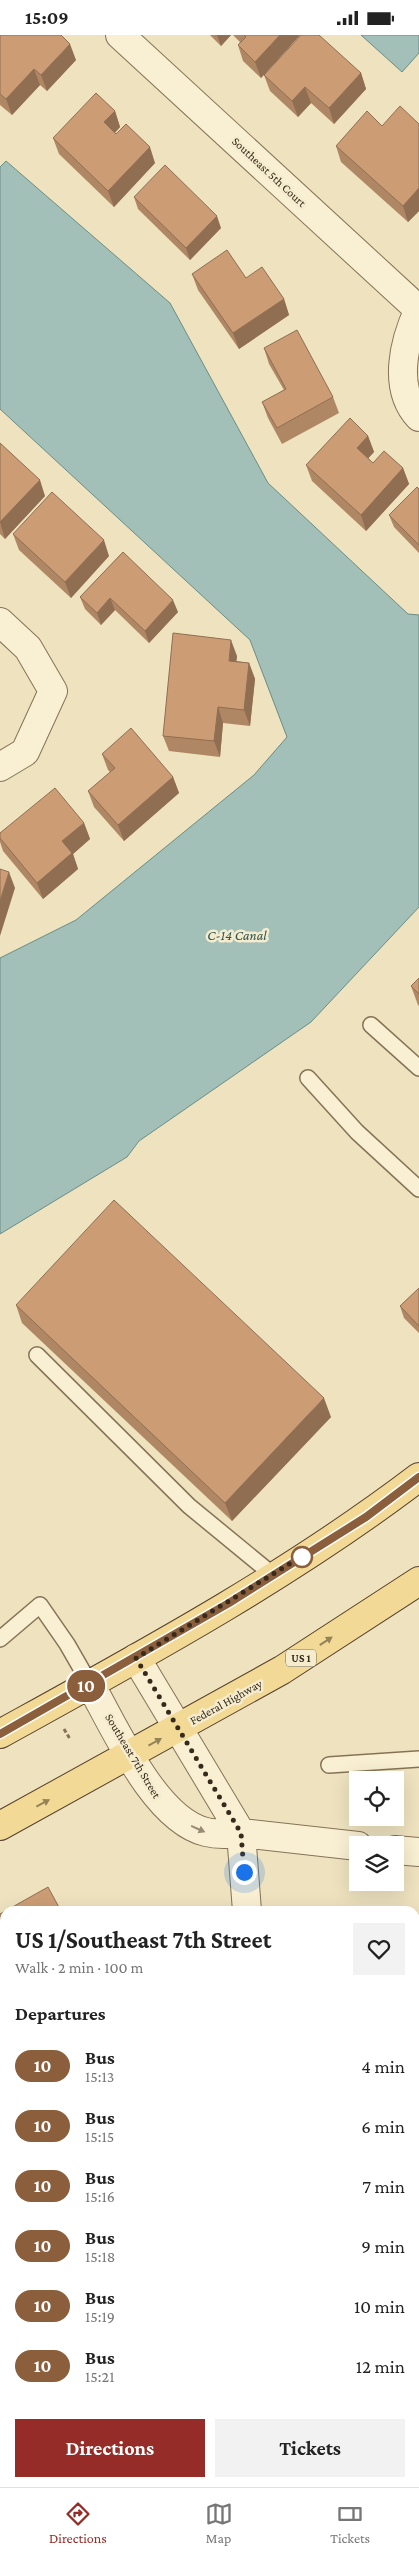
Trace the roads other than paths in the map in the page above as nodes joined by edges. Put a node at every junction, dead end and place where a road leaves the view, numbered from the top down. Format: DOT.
graph roads {
  1 [pos="120,35"];
  2 [pos="419,309"];
  3 [pos="418,416"];
  4 [pos="0,622"];
  5 [pos="0,767"];
  6 [pos="371,1025"];
  7 [pos="419,1068"];
  8 [pos="308,1078"];
  9 [pos="419,1189"];
  10 [pos="37,1355"];
  11 [pos="419,1477"];
  12 [pos="273,1575"];
  13 [pos="419,1581"];
  14 [pos="0,1639"];
  15 [pos="136,1658"];
  16 [pos="90,1684"];
  17 [pos="179,1729"];
  18 [pos="0,1734"];
  19 [pos="131,1755"];
  20 [pos="419,1759"];
  21 [pos="328,1765"];
  22 [pos="0,1826"];
  23 [pos="241,1833"];
  24 [pos="349,1845"];
  25 [pos="404,1851"];
  26 [pos="419,1852"];
  27 [pos="247,1906"];
  1 -- 2 [label="street, Southeast 5th Court"];
  2 -- 3 [label="street"];
  4 -- 5 [label="street"];
  6 -- 7 [label="lane"];
  8 -- 9 [label="lane"];
  10 -- 12 [label="lane"];
  11 -- 12 [label="main road"];
  12 -- 15 [label="main road"];
  17 -- 13 [label="main road, Federal Highway / US 1, one-way"];
  14 -- 16 [label="lane"];
  15 -- 16 [label="main road"];
  15 -- 17 [label="street"];
  16 -- 18 [label="main road"];
  16 -- 19 [label="street, Southeast 7th Street"];
  19 -- 17 [label="main road, Federal Highway / US 1, one-way"];
  17 -- 23 [label="street"];
  22 -- 19 [label="main road, Federal Highway / US 1, one-way"];
  19 -- 23 [label="street, Southeast 7th Street, one-way"];
  20 -- 21 [label="lane"];
  23 -- 24 [label="street, Southeast 7th Street"];
  23 -- 27 [label="street"];
  25 -- 26 [label="street"];
}
